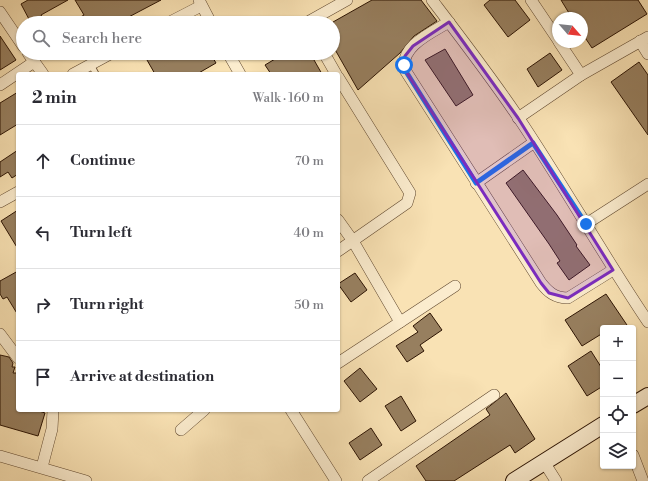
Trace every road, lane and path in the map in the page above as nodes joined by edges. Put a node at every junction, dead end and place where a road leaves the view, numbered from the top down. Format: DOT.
graph roads {
  1 [pos="347,0"];
  2 [pos="432,0"];
  3 [pos="531,0"];
  4 [pos="200,3"];
  5 [pos="0,12"];
  6 [pos="179,16"];
  7 [pos="207,16"];
  8 [pos="319,16"];
  9 [pos="449,22"];
  10 [pos="552,31"];
  11 [pos="16,36"];
  12 [pos="644,39"];
  13 [pos="564,48"];
  14 [pos="648,54"];
  15 [pos="29,60"];
  16 [pos="32,60"];
  17 [pos="104,60"];
  18 [pos="236,60"];
  19 [pos="328,60"];
  20 [pos="93,69"];
  21 [pos="42,72"];
  22 [pos="81,72"];
  23 [pos="239,72"];
  24 [pos="335,72"];
  25 [pos="581,75"];
  26 [pos="340,80"];
  27 [pos="0,85"];
  28 [pos="518,118"];
  29 [pos="533,143"];
  30 [pos="476,183"];
  31 [pos="648,184"];
  32 [pos="16,193"];
  33 [pos="0,202"];
  34 [pos="340,223"];
  35 [pos="586,224"];
  36 [pos="353,241"];
  37 [pos="340,251"];
  38 [pos="613,270"];
  39 [pos="455,286"];
  40 [pos="400,322"];
  41 [pos="648,322"];
  42 [pos="0,334"];
  43 [pos="16,355"];
  44 [pos="340,362"];
  45 [pos="494,395"];
  46 [pos="648,396"];
  47 [pos="636,403"];
  48 [pos="53,412"];
  49 [pos="202,412"];
  50 [pos="292,412"];
  51 [pos="600,427"];
  52 [pos="181,430"];
  53 [pos="0,456"];
  54 [pos="544,462"];
  55 [pos="636,463"];
  56 [pos="42,467"];
  57 [pos="86,481"];
  58 [pos="336,481"];
  59 [pos="368,481"];
  60 [pos="514,481"];
  61 [pos="556,481"];
  62 [pos="643,481"];
  1 -- 8 [label="street"];
  2 -- 9 [label="street"];
  3 -- 10 [label="street"];
  4 -- 6 [label="street"];
  4 -- 7 [label="street"];
  5 -- 11 [label="street"];
  9 -- 28 [label="street"];
  9 -- 30 [label="street"];
  12 -- 14 [label="street"];
  12 -- 25 [label="street"];
  13 -- 25 [label="street"];
  15 -- 27 [label="street"];
  16 -- 21 [label="street"];
  17 -- 20 [label="street"];
  18 -- 23 [label="street"];
  19 -- 24 [label="street"];
  20 -- 22 [label="street"];
  25 -- 28 [label="street"];
  26 -- 36 [label="street"];
  28 -- 29 [label="street"];
  29 -- 30 [label="street"];
  29 -- 35 [label="street"];
  30 -- 38 [label="street"];
  31 -- 35 [label="street"];
  32 -- 33 [label="street"];
  34 -- 36 [label="street"];
  35 -- 38 [label="street"];
  36 -- 37 [label="street"];
  36 -- 40 [label="street"];
  38 -- 41 [label="street"];
  39 -- 40 [label="street"];
  40 -- 44 [label="street"];
  42 -- 43 [label="street"];
  45 -- 59 [label="street"];
  46 -- 47 [label="street"];
  48 -- 56 [label="street"];
  49 -- 52 [label="street"];
  50 -- 58 [label="street"];
  51 -- 54 [label="street"];
  53 -- 56 [label="street"];
  54 -- 60 [label="street"];
  54 -- 61 [label="street"];
  55 -- 62 [label="street"];
  56 -- 57 [label="street"];
}
